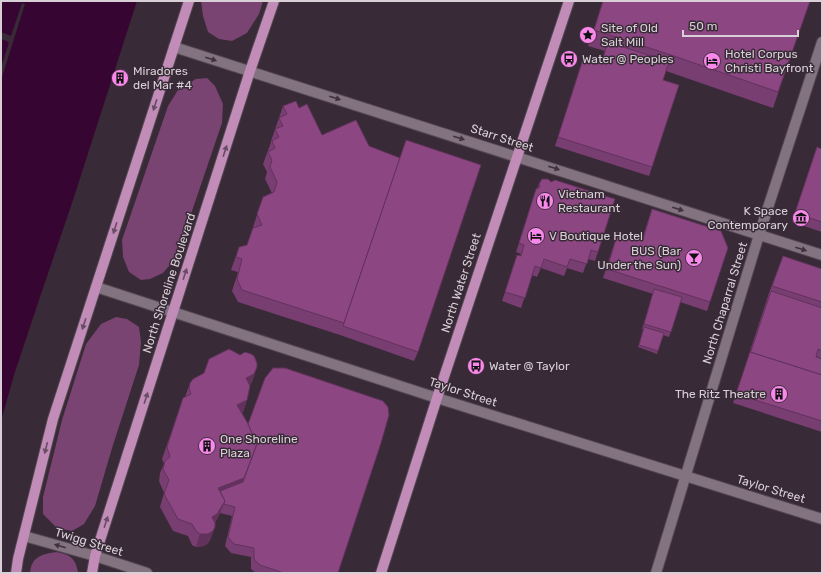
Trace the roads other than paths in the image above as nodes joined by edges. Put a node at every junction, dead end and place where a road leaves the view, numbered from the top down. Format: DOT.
graph roads {
  1 [pos="190,1"];
  2 [pos="274,1"];
  3 [pos="569,1"];
  4 [pos="822,42"];
  5 [pos="174,47"];
  6 [pos="250,71"];
  7 [pos="517,156"];
  8 [pos="759,235"];
  9 [pos="822,255"];
  10 [pos="96,287"];
  11 [pos="173,312"];
  12 [pos="437,398"];
  13 [pos="686,476"];
  14 [pos="822,519"];
  15 [pos="24,536"];
  16 [pos="95,556"];
  17 [pos="16,573"];
  18 [pos="92,573"];
  19 [pos="147,573"];
  20 [pos="381,573"];
  21 [pos="656,573"];
  1 -- 5 [label="main road"];
  2 -- 6 [label="main road, North Shoreline Boulevard"];
  3 -- 7 [label="main road, North Water Street"];
  4 -- 8 [label="street, North Chaparral Street"];
  5 -- 6 [label="street, Starr Street, one-way"];
  5 -- 10 [label="main road, one-way"];
  6 -- 7 [label="street, Starr Street, one-way"];
  11 -- 6 [label="main road, North Shoreline Boulevard, one-way"];
  7 -- 8 [label="street, Starr Street, one-way"];
  7 -- 12 [label="main road, North Water Street"];
  8 -- 9 [label="street, Starr Street, one-way"];
  8 -- 13 [label="street, North Chaparral Street"];
  10 -- 11 [label="street, Taylor Street"];
  10 -- 15 [label="main road, one-way"];
  11 -- 12 [label="street, Taylor Street"];
  16 -- 11 [label="main road, North Shoreline Boulevard, one-way"];
  12 -- 13 [label="street, Taylor Street"];
  12 -- 20 [label="main road, North Water Street"];
  13 -- 14 [label="street, Taylor Street"];
  13 -- 21 [label="street, North Chaparral Street"];
  16 -- 15 [label="street, Twigg Street, one-way"];
  15 -- 17 [label="main road"];
  16 -- 18 [label="main road, North Shoreline Boulevard"];
  16 -- 19 [label="street, Twigg Street"];
}
